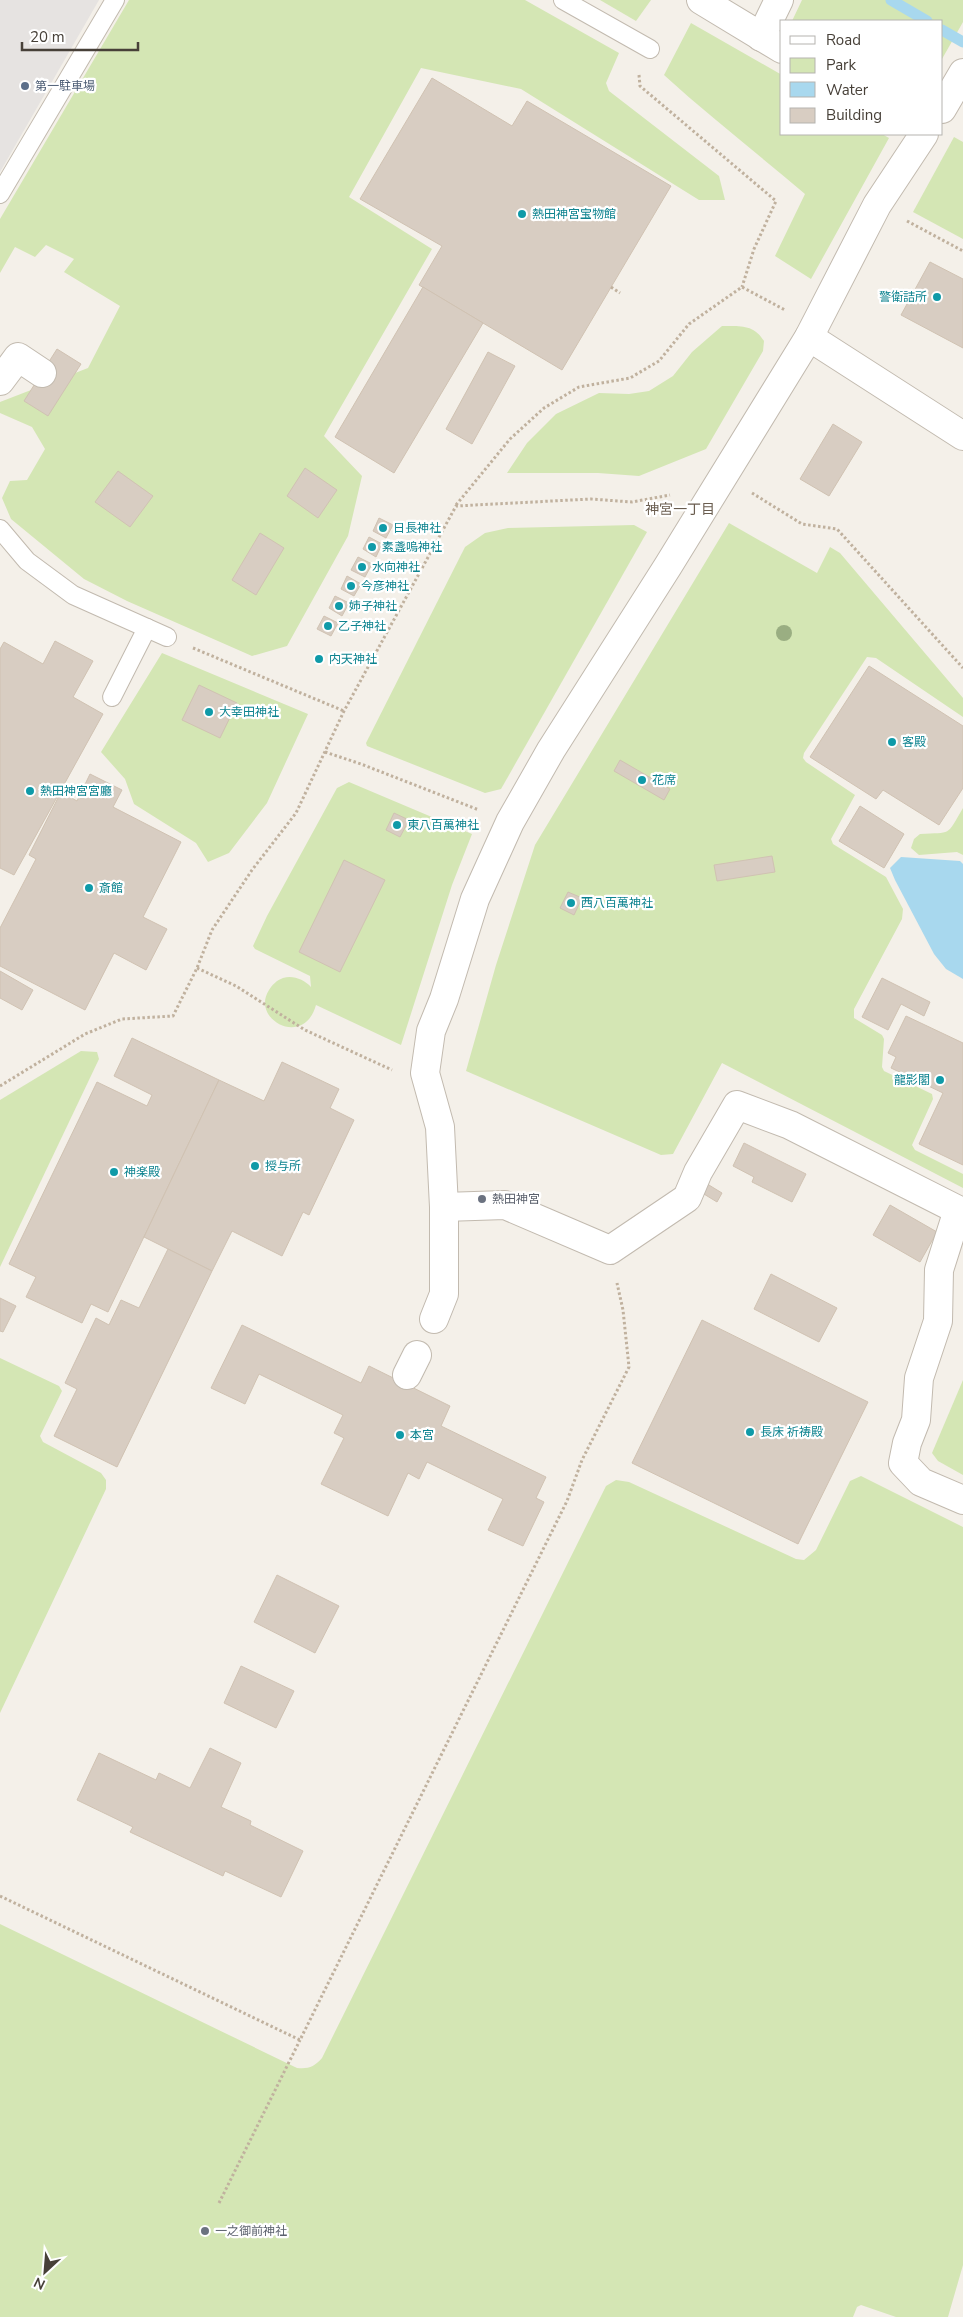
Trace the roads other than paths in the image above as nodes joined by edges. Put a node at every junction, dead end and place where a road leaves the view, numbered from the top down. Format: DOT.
graph roads {
  1 [pos="115,0"];
  2 [pos="563,0"];
  3 [pos="702,0"];
  4 [pos="778,0"];
  5 [pos="771,43"];
  6 [pos="650,49"];
  7 [pos="963,73"];
  8 [pos="943,107"];
  9 [pos="923,135"];
  10 [pos="0,194"];
  11 [pos="809,337"];
  12 [pos="42,372"];
  13 [pos="0,381"];
  14 [pos="963,436"];
  15 [pos="0,529"];
  16 [pos="147,628"];
  17 [pos="167,637"];
  18 [pos="112,696"];
  19 [pos="444,1207"];
  20 [pos="434,1319"];
  21 [pos="963,1500"];
  1 -- 10 [label="lane"];
  2 -- 6 [label="lane"];
  3 -- 5 [label="street"];
  4 -- 5 [label="street"];
  7 -- 8 [label="street"];
  9 -- 11 [label="street"];
  11 -- 14 [label="street"];
  11 -- 19 [label="street"];
  12 -- 13 [label="street"];
  15 -- 16 [label="lane"];
  16 -- 17 [label="lane"];
  16 -- 18 [label="lane"];
  19 -- 20 [label="street"];
  19 -- 21 [label="street"];
}
